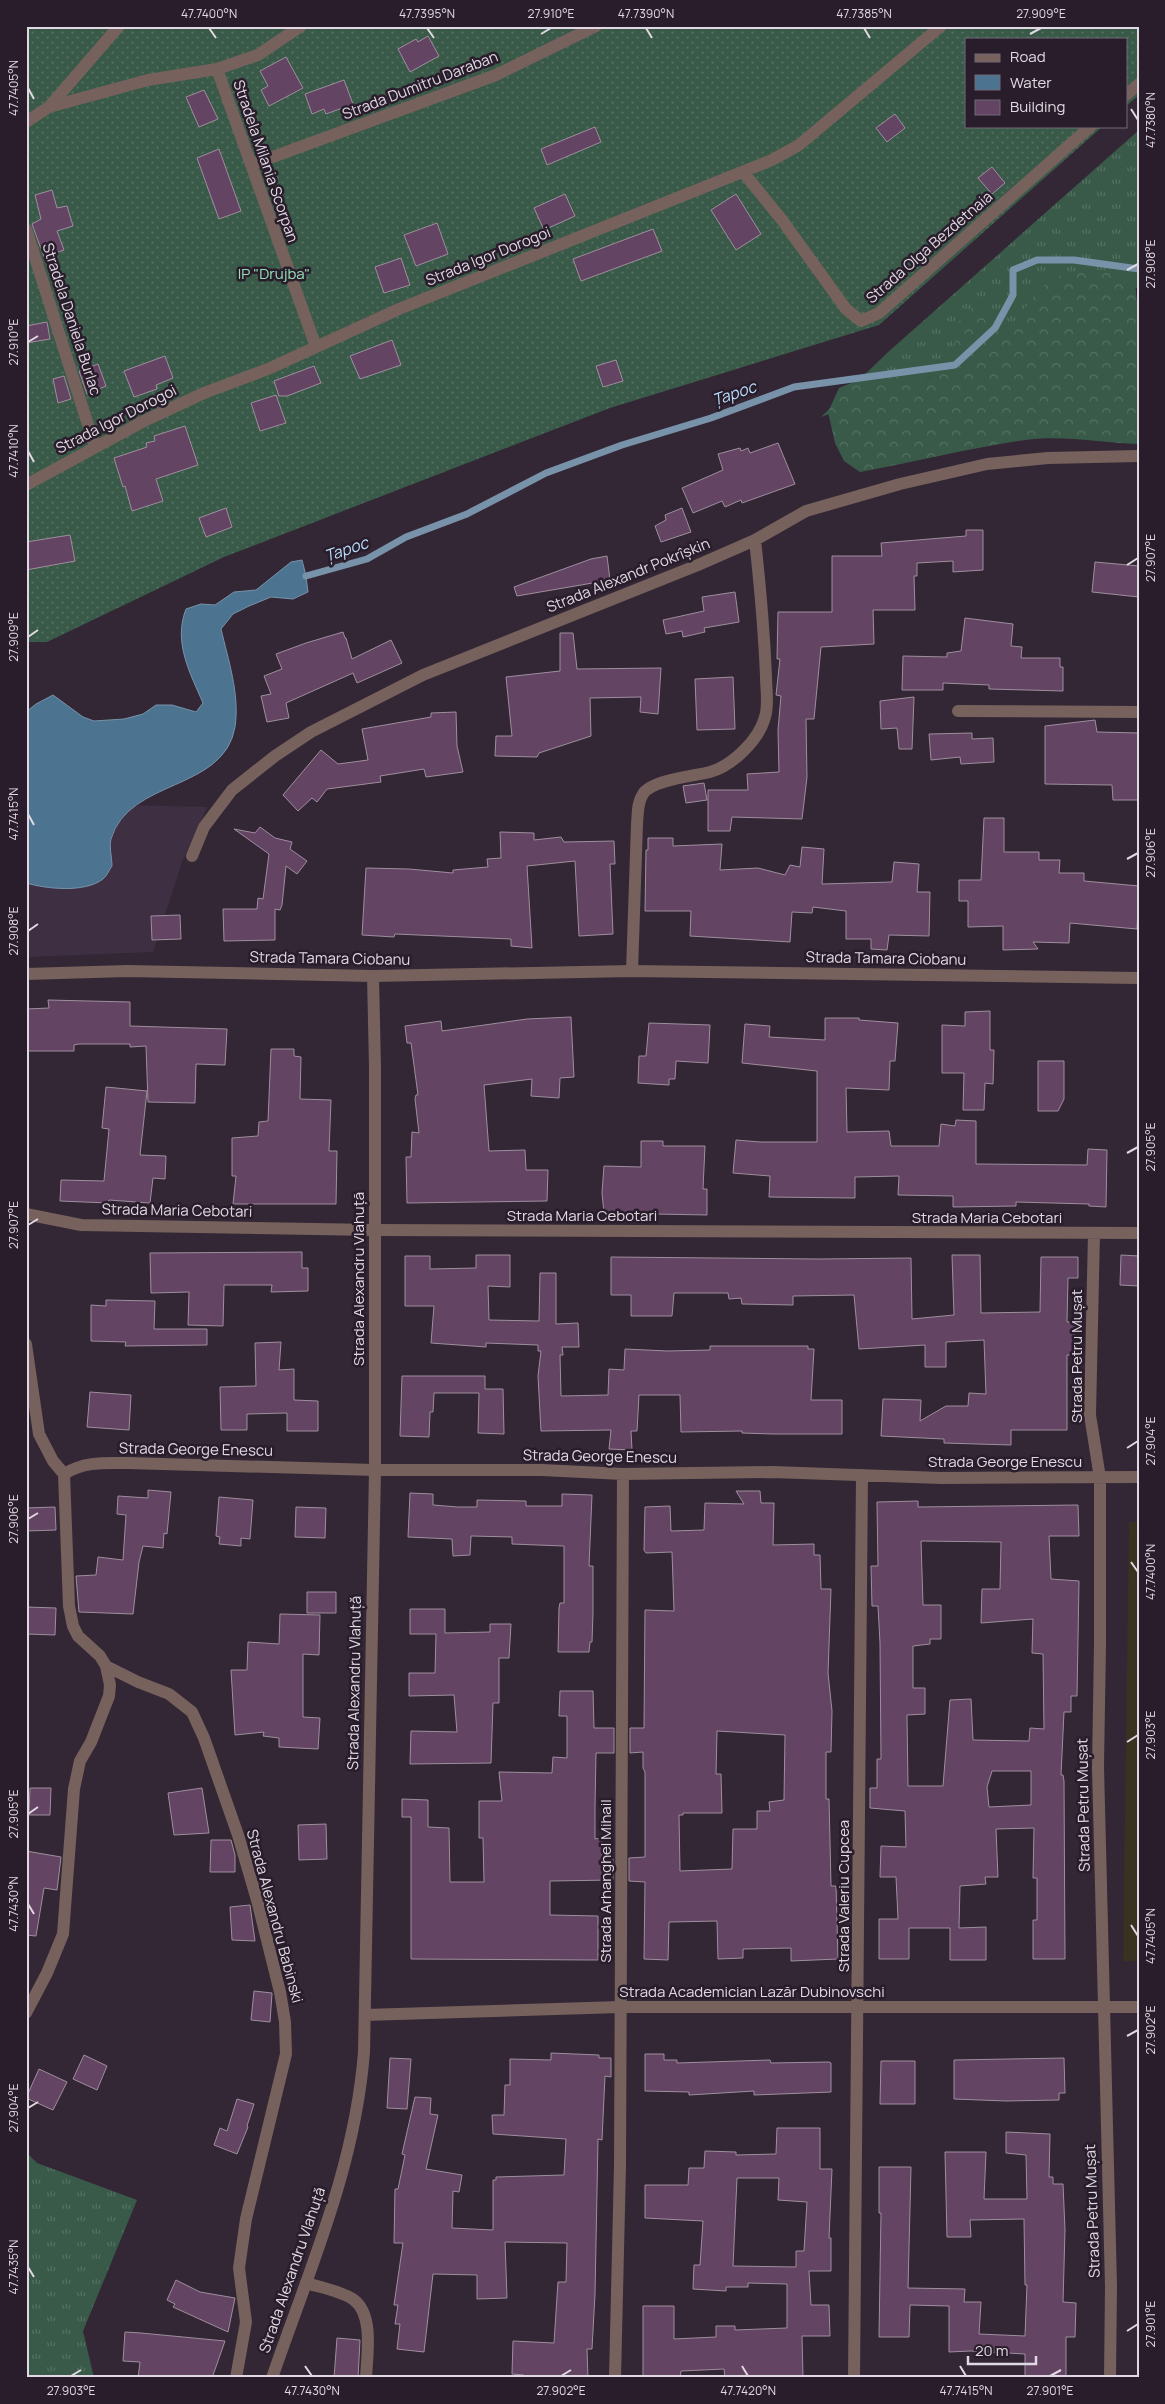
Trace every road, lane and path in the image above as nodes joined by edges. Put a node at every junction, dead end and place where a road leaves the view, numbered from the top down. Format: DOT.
graph roads {
  1 [pos="119,26"];
  2 [pos="301,26"];
  3 [pos="596,26"];
  4 [pos="942,26"];
  5 [pos="217,70"];
  6 [pos="1139,84"];
  7 [pos="1128,93"];
  8 [pos="49,107"];
  9 [pos="26,122"];
  10 [pos="1089,128"];
  11 [pos="251,165"];
  12 [pos="743,172"];
  13 [pos="26,229"];
  14 [pos="316,347"];
  15 [pos="95,446"];
  16 [pos="1139,456"];
  17 [pos="26,485"];
  18 [pos="755,540"];
  19 [pos="958,711"];
  20 [pos="1139,712"];
  21 [pos="192,856"];
  22 [pos="632,971"];
  23 [pos="26,974"];
  24 [pos="373,976"];
  25 [pos="1139,978"];
  26 [pos="26,1214"];
  27 [pos="374,1230"];
  28 [pos="1094,1233"];
  29 [pos="1139,1233"];
  30 [pos="26,1344"];
  31 [pos="375,1470"];
  32 [pos="64,1474"];
  33 [pos="623,1474"];
  34 [pos="862,1475"];
  35 [pos="1139,1477"];
  36 [pos="1100,1478"];
  37 [pos="106,1666"];
  38 [pos="1103,2006"];
  39 [pos="620,2007"];
  40 [pos="1139,2007"];
  41 [pos="858,2008"];
  42 [pos="26,2013"];
  43 [pos="365,2015"];
  44 [pos="306,2283"];
  45 [pos="236,2378"];
  46 [pos="272,2378"];
  47 [pos="366,2378"];
  48 [pos="615,2378"];
  49 [pos="854,2378"];
  50 [pos="1110,2378"];
  1 -- 8 [label="street"];
  2 -- 5 [label="street"];
  3 -- 11 [label="street, Strada Dumitru Daraban"];
  4 -- 12 [label="street, Strada Igor Dorogoi"];
  5 -- 8 [label="street"];
  5 -- 11 [label="street, Stradela Milania Scorpan"];
  6 -- 7 [label="street"];
  8 -- 9 [label="street"];
  10 -- 12 [label="street, Strada Olga Bezdetnaia"];
  11 -- 14 [label="street, Stradela Milania Scorpan"];
  12 -- 14 [label="street, Strada Igor Dorogoi"];
  13 -- 15 [label="street, Stradela Daniela Burlac"];
  14 -- 15 [label="street, Strada Igor Dorogoi"];
  15 -- 17 [label="street, Strada Igor Dorogoi"];
  16 -- 18 [label="street, Strada Alexandr Pokrîșkin"];
  18 -- 21 [label="street, Strada Alexandr Pokrîșkin"];
  18 -- 22 [label="street"];
  19 -- 20 [label="street"];
  22 -- 24 [label="street, Strada Tamara Ciobanu"];
  22 -- 25 [label="street, Strada Tamara Ciobanu"];
  23 -- 24 [label="street, Strada Tamara Ciobanu"];
  24 -- 27 [label="street, Strada Аlexandru Vlahuță"];
  26 -- 27 [label="street, Strada Maria Cebotari"];
  27 -- 28 [label="street, Strada Maria Cebotari"];
  27 -- 31 [label="street, Strada Аlexandru Vlahuță"];
  28 -- 29 [label="street, Strada Maria Cebotari"];
  28 -- 36 [label="street, Strada Petru Mușat"];
  30 -- 32 [label="street"];
  31 -- 32 [label="street, Strada George Enescu"];
  31 -- 33 [label="street, Strada George Enescu"];
  31 -- 43 [label="street, Strada Аlexandru Vlahuță"];
  32 -- 37 [label="street, Strada Alexandru Babinski"];
  33 -- 34 [label="street, Strada George Enescu"];
  33 -- 39 [label="street, Strada Arhanghel Mihail"];
  34 -- 36 [label="street, Strada George Enescu"];
  34 -- 41 [label="street, Strada Valeriu Cupcea"];
  35 -- 36 [label="street, Strada George Enescu"];
  36 -- 38 [label="street, Strada Petru Mușat"];
  37 -- 42 [label="street"];
  37 -- 45 [label="street, Strada Alexandru Babinski"];
  38 -- 40 [label="street, Strada Academician Lazăr Dubinovschi"];
  38 -- 41 [label="street, Strada Academician Lazăr Dubinovschi"];
  38 -- 50 [label="street, Strada Petru Mușat"];
  39 -- 41 [label="street, Strada Academician Lazăr Dubinovschi"];
  39 -- 43 [label="street, Strada Academician Lazăr Dubinovschi"];
  39 -- 48 [label="street, Strada Arhanghel Mihail"];
  41 -- 49 [label="street, Strada Valeriu Cupcea"];
  43 -- 44 [label="street, Strada Аlexandru Vlahuță"];
  44 -- 46 [label="street, Strada Аlexandru Vlahuță"];
  44 -- 47 [label="street"];
}
